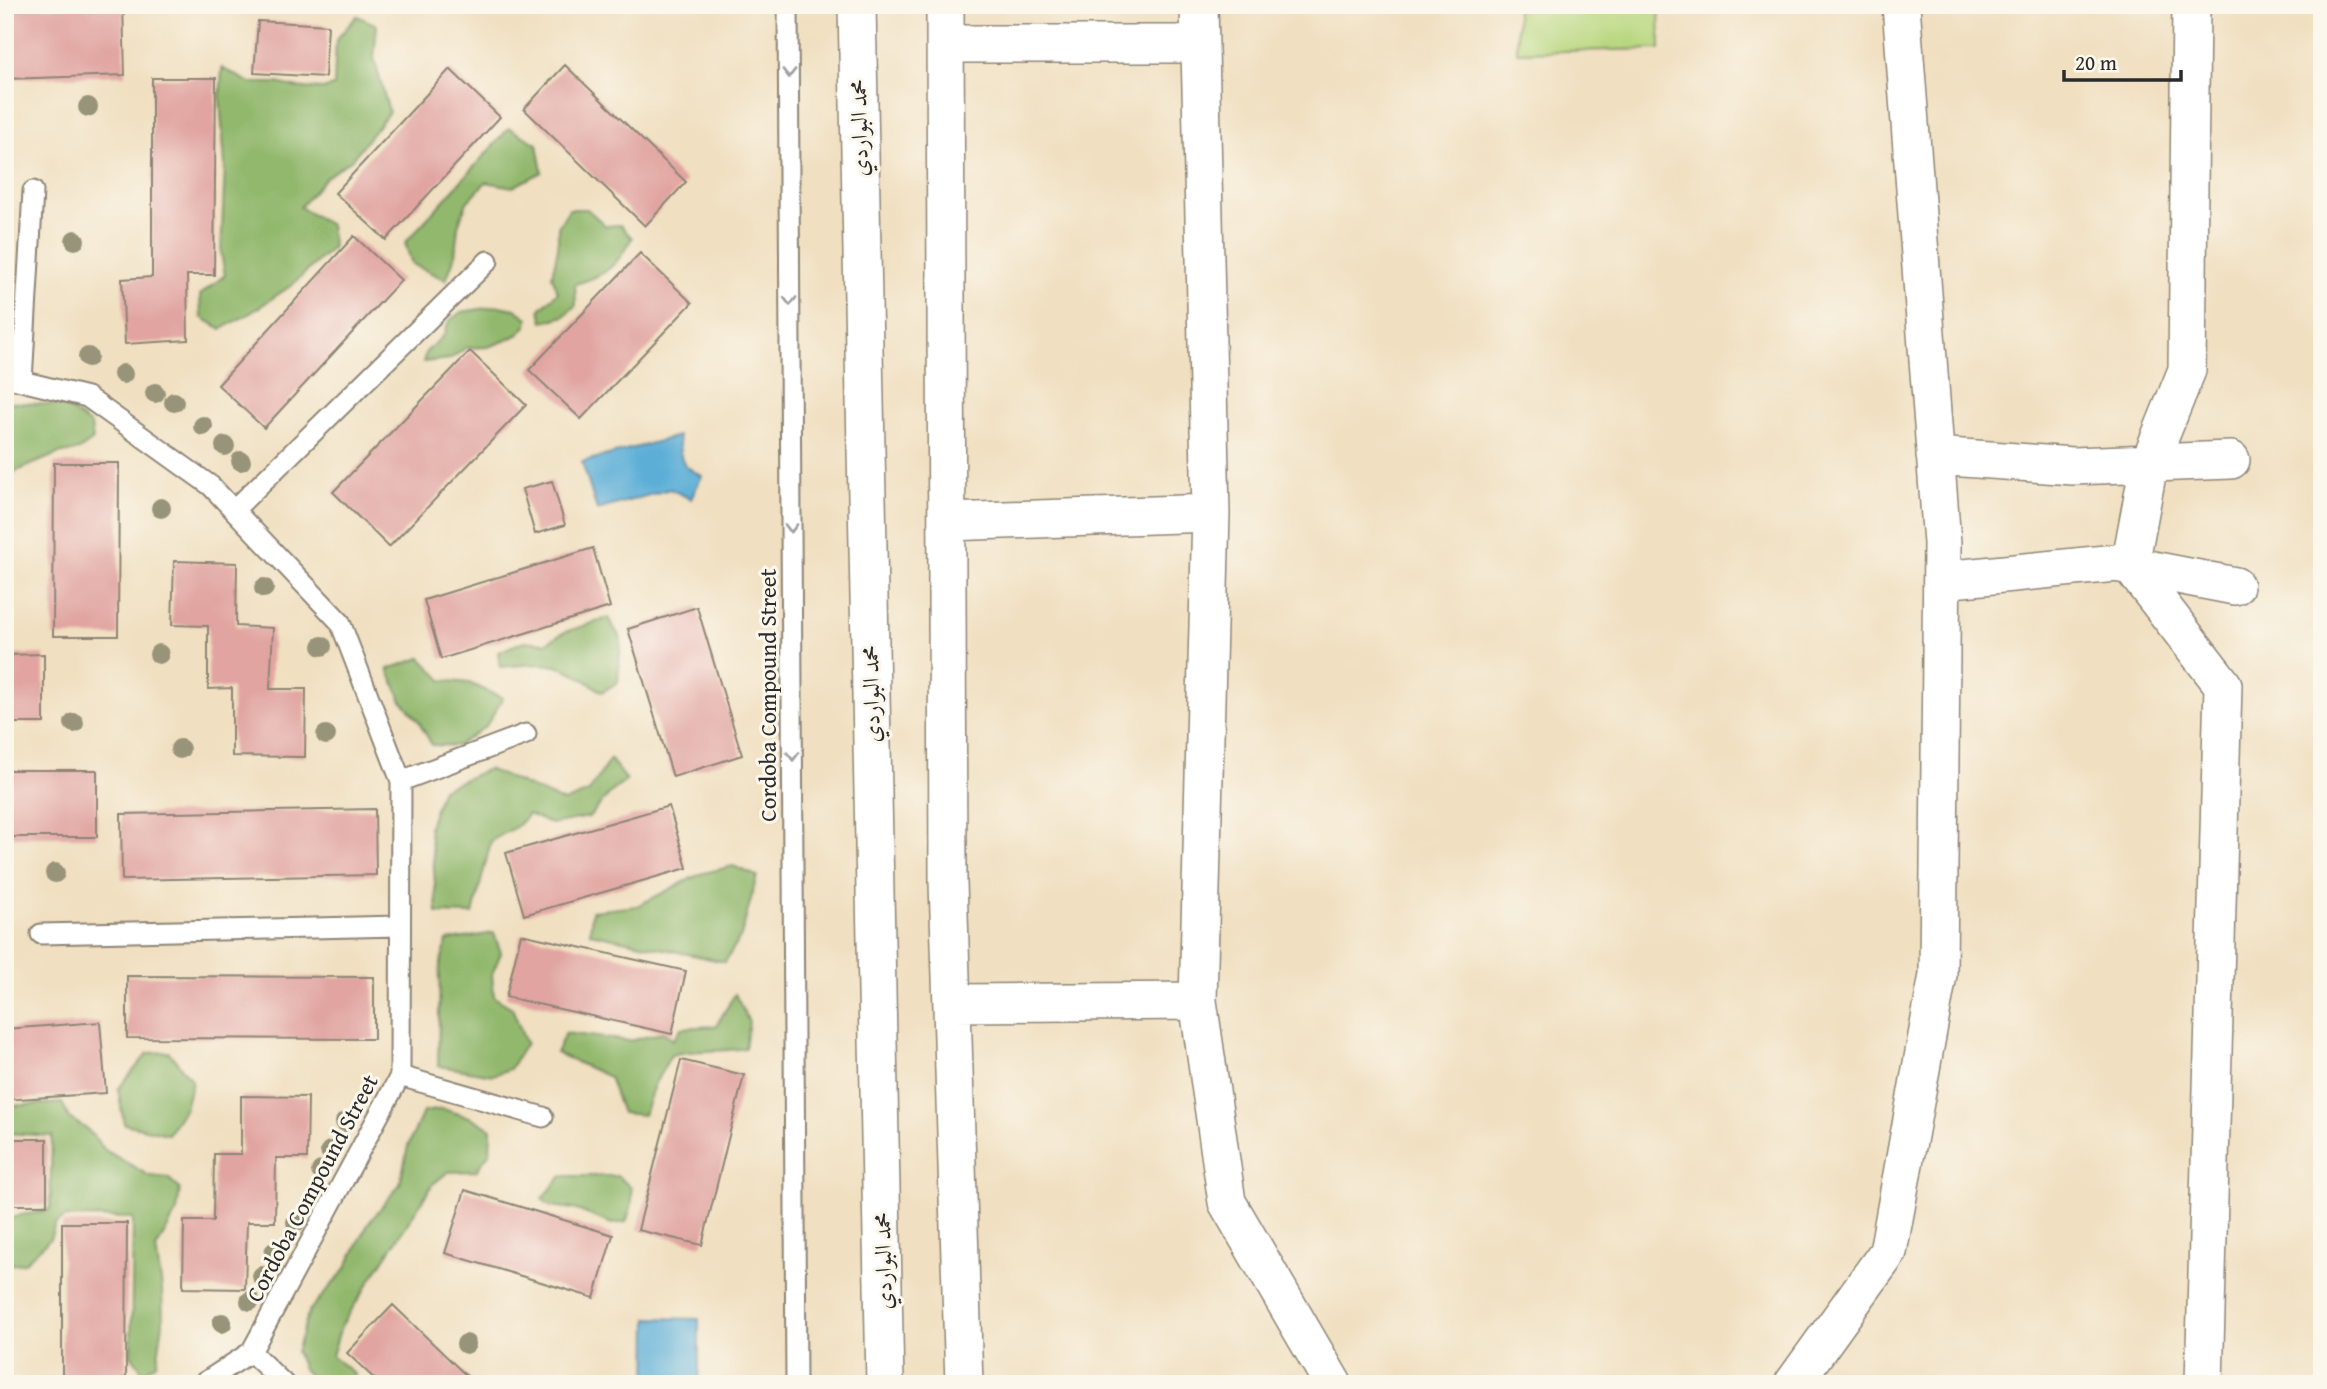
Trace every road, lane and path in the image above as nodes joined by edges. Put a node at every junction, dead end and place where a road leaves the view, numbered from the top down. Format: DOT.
graph roads {
  1 [pos="788,5"];
  2 [pos="857,5"];
  3 [pos="945,5"];
  4 [pos="1199,5"];
  5 [pos="1901,5"];
  6 [pos="2192,5"];
  7 [pos="946,44"];
  8 [pos="1200,44"];
  9 [pos="33,191"];
  10 [pos="488,261"];
  11 [pos="13,379"];
  12 [pos="1935,456"];
  13 [pos="2231,460"];
  14 [pos="2149,464"];
  15 [pos="234,510"];
  16 [pos="1210,513"];
  17 [pos="948,522"];
  18 [pos="2130,565"];
  19 [pos="1941,580"];
  20 [pos="2235,586"];
  21 [pos="526,734"];
  22 [pos="401,781"];
  23 [pos="400,926"];
  24 [pos="41,934"];
  25 [pos="1198,1001"];
  26 [pos="952,1003"];
  27 [pos="400,1076"];
  28 [pos="543,1117"];
  29 [pos="251,1352"];
  30 [pos="202,1384"];
  31 [pos="284,1384"];
  32 [pos="796,1384"];
  33 [pos="885,1384"];
  34 [pos="964,1384"];
  35 [pos="1334,1384"];
  36 [pos="1793,1384"];
  37 [pos="2204,1384"];
  1 -- 32 [label="lane, Cordoba Compound Street, one-way"];
  2 -- 33 [label="street, محمد البواردي"];
  3 -- 7 [label="street"];
  4 -- 8 [label="street"];
  5 -- 12 [label="street"];
  6 -- 14 [label="street"];
  7 -- 8 [label="street"];
  7 -- 17 [label="street"];
  8 -- 16 [label="street"];
  9 -- 11 [label="lane"];
  10 -- 15 [label="lane"];
  11 -- 15 [label="lane, Cordoba Compound Street"];
  12 -- 14 [label="street"];
  12 -- 19 [label="street"];
  13 -- 14 [label="street"];
  14 -- 18 [label="street"];
  15 -- 22 [label="lane, Cordoba Compound Street"];
  16 -- 17 [label="street"];
  16 -- 25 [label="street"];
  17 -- 26 [label="street"];
  18 -- 19 [label="street"];
  18 -- 20 [label="street"];
  18 -- 37 [label="street"];
  19 -- 36 [label="street"];
  21 -- 22 [label="lane"];
  22 -- 23 [label="lane, Cordoba Compound Street"];
  23 -- 24 [label="lane"];
  23 -- 27 [label="lane, Cordoba Compound Street"];
  25 -- 26 [label="street"];
  25 -- 35 [label="street"];
  26 -- 34 [label="street"];
  27 -- 28 [label="lane"];
  27 -- 29 [label="lane, Cordoba Compound Street"];
  29 -- 30 [label="lane, Cordoba Compound Street"];
  29 -- 31 [label="lane"];
}
